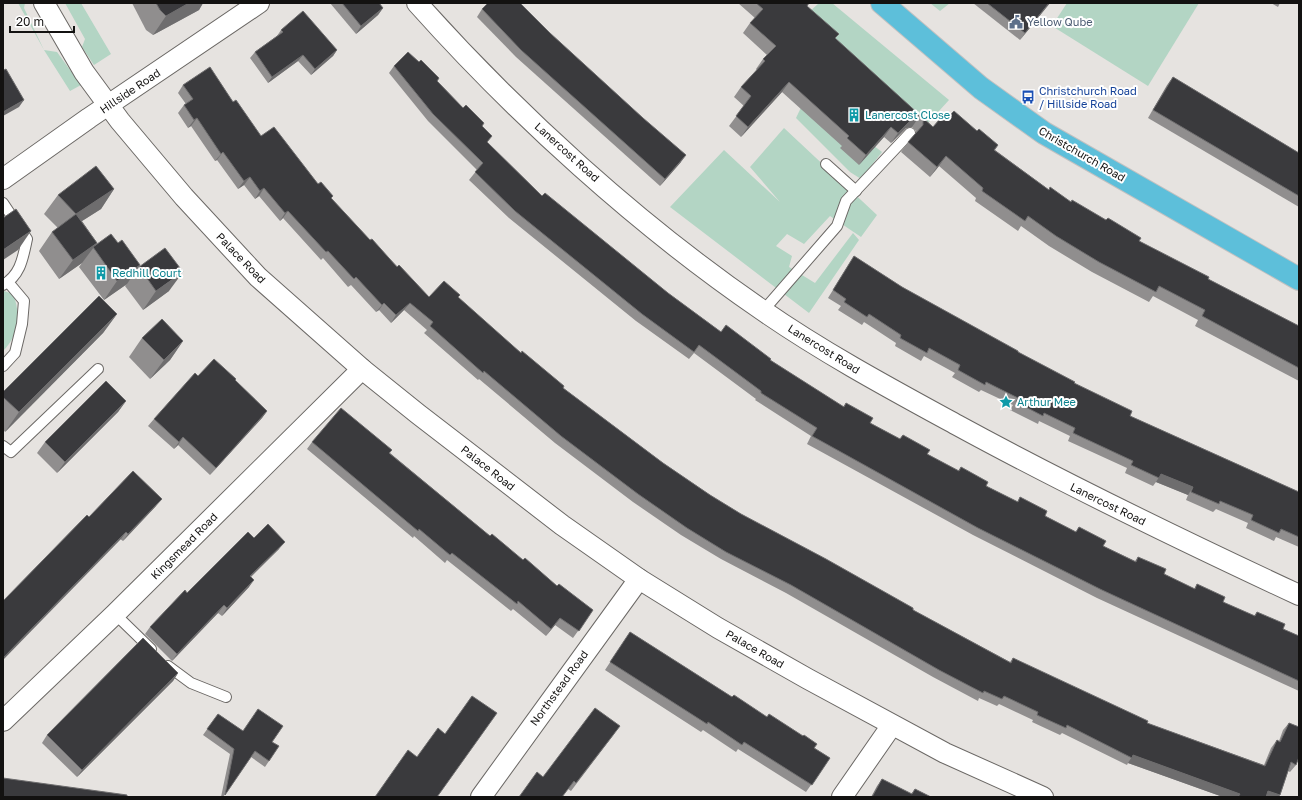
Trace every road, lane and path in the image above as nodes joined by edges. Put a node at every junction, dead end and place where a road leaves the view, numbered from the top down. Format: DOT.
graph roads {
  1 [pos="44,3"];
  2 [pos="259,3"];
  3 [pos="417,3"];
  4 [pos="882,3"];
  5 [pos="110,105"];
  6 [pos="910,133"];
  7 [pos="826,164"];
  8 [pos="3,179"];
  9 [pos="856,191"];
  10 [pos="3,203"];
  11 [pos="1299,279"];
  12 [pos="5,284"];
  13 [pos="763,311"];
  14 [pos="3,366"];
  15 [pos="362,368"];
  16 [pos="98,369"];
  17 [pos="3,446"];
  18 [pos="639,579"];
  19 [pos="1299,595"];
  20 [pos="115,614"];
  21 [pos="226,697"];
  22 [pos="3,721"];
  23 [pos="892,725"];
  24 [pos="481,797"];
  25 [pos="842,797"];
  26 [pos="1043,797"];
  1 -- 5 [label="street, Palace Road"];
  2 -- 5 [label="street, Hillside Road"];
  3 -- 13 [label="street, Lanercost Road"];
  4 -- 11 [label="highway, Christchurch Road"];
  5 -- 8 [label="street, Hillside Road"];
  5 -- 15 [label="street, Palace Road"];
  6 -- 9 [label="lane"];
  7 -- 9 [label="lane"];
  9 -- 13 [label="lane"];
  10 -- 12 [label="lane"];
  12 -- 14 [label="lane"];
  13 -- 19 [label="street, Lanercost Road"];
  15 -- 18 [label="street, Palace Road"];
  15 -- 20 [label="street, Kingsmead Road"];
  16 -- 17 [label="lane"];
  18 -- 23 [label="street, Palace Road"];
  18 -- 24 [label="street, Northstead Road"];
  20 -- 21 [label="lane"];
  20 -- 22 [label="street, Kingsmead Road"];
  23 -- 25 [label="street"];
  23 -- 26 [label="street, Palace Road"];
}
